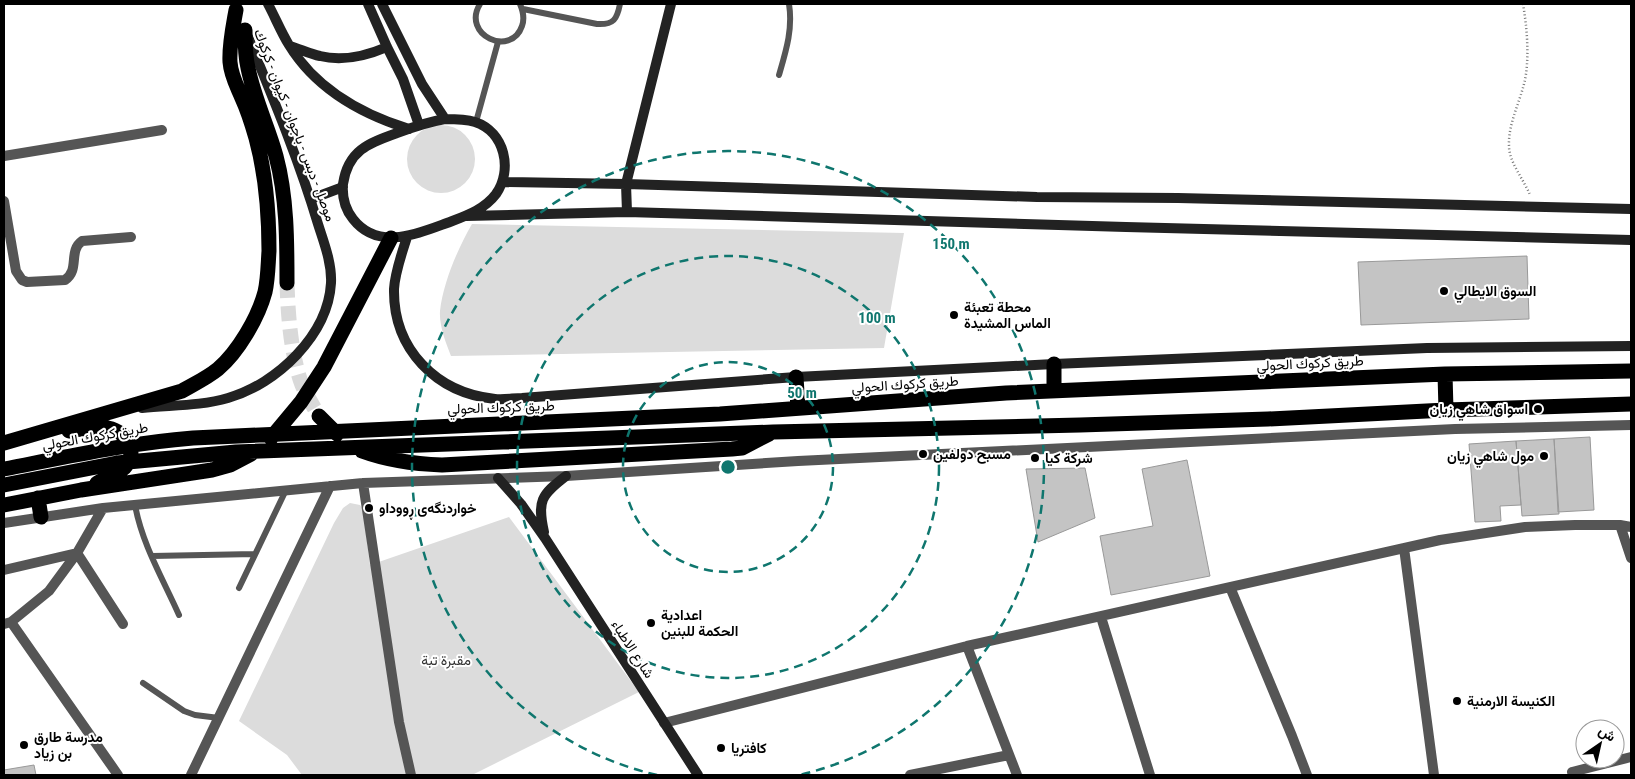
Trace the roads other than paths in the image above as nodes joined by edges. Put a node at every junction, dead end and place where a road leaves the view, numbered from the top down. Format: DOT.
graph roads {
  1 [pos="268,4"];
  2 [pos="368,4"];
  3 [pos="382,4"];
  4 [pos="480,4"];
  5 [pos="620,4"];
  6 [pos="671,4"];
  7 [pos="788,4"];
  8 [pos="234,7"];
  9 [pos="521,7"];
  10 [pos="245,30"];
  11 [pos="498,42"];
  12 [pos="290,46"];
  13 [pos="387,47"];
  14 [pos="779,75"];
  15 [pos="445,119"];
  16 [pos="476,122"];
  17 [pos="414,127"];
  18 [pos="162,130"];
  19 [pos="4,156"];
  20 [pos="502,182"];
  21 [pos="626,184"];
  22 [pos="343,187"];
  23 [pos="311,199"];
  24 [pos="4,201"];
  25 [pos="1631,209"];
  26 [pos="626,212"];
  27 [pos="466,216"];
  28 [pos="131,236"];
  29 [pos="407,237"];
  30 [pos="392,238"];
  31 [pos="1631,240"];
  32 [pos="287,283"];
  33 [pos="1631,346"];
  34 [pos="1054,364"];
  35 [pos="1631,371"];
  36 [pos="1445,374"];
  37 [pos="796,377"];
  38 [pos="1054,391"];
  39 [pos="1631,404"];
  40 [pos="798,408"];
  41 [pos="118,409"];
  42 [pos="1446,410"];
  43 [pos="318,416"];
  44 [pos="1631,425"];
  45 [pos="773,432"];
  46 [pos="24,437"];
  47 [pos="4,443"];
  48 [pos="4,469"];
  49 [pos="566,476"];
  50 [pos="498,478"];
  51 [pos="363,483"];
  52 [pos="4,485"];
  53 [pos="330,486"];
  54 [pos="81,490"];
  55 [pos="286,490"];
  56 [pos="38,498"];
  57 [pos="4,505"];
  58 [pos="135,505"];
  59 [pos="104,508"];
  60 [pos="41,517"];
  61 [pos="4,523"];
  62 [pos="1620,525"];
  63 [pos="1631,526"];
  64 [pos="545,538"];
  65 [pos="1404,548"];
  66 [pos="77,553"];
  67 [pos="255,554"];
  68 [pos="152,556"];
  69 [pos="1631,558"];
  70 [pos="4,570"];
  71 [pos="1230,587"];
  72 [pos="239,588"];
  73 [pos="179,615"];
  74 [pos="1101,617"];
  75 [pos="7,623"];
  76 [pos="123,624"];
  77 [pos="967,646"];
  78 [pos="143,683"];
  79 [pos="219,718"];
  80 [pos="664,723"];
  81 [pos="1009,755"];
  82 [pos="1631,757"];
  83 [pos="118,775"];
  84 [pos="192,775"];
  85 [pos="411,775"];
  86 [pos="698,775"];
  87 [pos="910,775"];
  88 [pos="1017,775"];
  89 [pos="1150,775"];
  90 [pos="1307,775"];
  91 [pos="1434,775"];
  92 [pos="1573,775"];
  1 -- 12 [label="main road"];
  2 -- 13 [label="main road"];
  3 -- 15 [label="main road"];
  4 -- 11 [label="lane"];
  5 -- 9 [label="lane"];
  6 -- 21 [label="main road"];
  7 -- 14 [label="lane"];
  8 -- 10 [label="main road, موصل - دبس - باجوان - كيوان - كركوك"];
  8 -- 41 [label="highway"];
  9 -- 11 [label="lane"];
  10 -- 23 [label="main road, موصل - دبس - باجوان - كيوان - كركوك"];
  10 -- 32 [label="highway"];
  11 -- 16 [label="lane"];
  12 -- 13 [label="main road"];
  12 -- 17 [label="main road"];
  13 -- 17 [label="main road"];
  15 -- 16 [label="main road"];
  15 -- 17 [label="main road"];
  16 -- 20 [label="main road"];
  17 -- 22 [label="main road"];
  18 -- 19 [label="street"];
  20 -- 21 [label="main road"];
  20 -- 27 [label="main road"];
  21 -- 25 [label="main road"];
  21 -- 26 [label="main road"];
  22 -- 23 [label="main road"];
  22 -- 30 [label="main road"];
  23 -- 41 [label="main road, موصل - دبس - باجوان - كيوان - كركوك"];
  24 -- 28 [label="street"];
  26 -- 27 [label="main road"];
  26 -- 31 [label="main road"];
  27 -- 29 [label="main road"];
  29 -- 30 [label="main road"];
  29 -- 37 [label="main road"];
  30 -- 54 [label="highway"];
  33 -- 34 [label="main road"];
  34 -- 37 [label="main road"];
  34 -- 38 [label="highway"];
  35 -- 36 [label="highway, طريق كركوك الحولي"];
  36 -- 38 [label="highway, طريق كركوك الحولي"];
  36 -- 42 [label="highway"];
  37 -- 40 [label="highway"];
  38 -- 40 [label="highway, طريق كركوك الحولي"];
  39 -- 42 [label="highway"];
  40 -- 48 [label="highway, طريق كركوك الحولي"];
  41 -- 46 [label="highway"];
  42 -- 45 [label="highway"];
  43 -- 45 [label="highway"];
  44 -- 49 [label="street"];
  45 -- 52 [label="highway"];
  46 -- 47 [label="highway"];
  46 -- 54 [label="highway"];
  49 -- 50 [label="street"];
  49 -- 64 [label="main road, شارع الاطباء"];
  50 -- 51 [label="street"];
  50 -- 64 [label="main road, شارع الاطباء"];
  51 -- 53 [label="street"];
  51 -- 85 [label="street"];
  53 -- 55 [label="street"];
  53 -- 79 [label="street"];
  54 -- 56 [label="highway"];
  55 -- 58 [label="street"];
  55 -- 67 [label="lane"];
  56 -- 57 [label="highway"];
  56 -- 60 [label="highway"];
  58 -- 59 [label="street"];
  58 -- 68 [label="lane"];
  59 -- 60 [label="street"];
  59 -- 66 [label="street"];
  60 -- 61 [label="street"];
  62 -- 63 [label="street"];
  62 -- 65 [label="street"];
  62 -- 69 [label="street"];
  64 -- 80 [label="main road, شارع الاطباء"];
  65 -- 71 [label="street"];
  65 -- 91 [label="street"];
  66 -- 70 [label="street"];
  66 -- 75 [label="street"];
  66 -- 76 [label="street"];
  67 -- 68 [label="lane"];
  67 -- 72 [label="lane"];
  68 -- 73 [label="lane"];
  71 -- 74 [label="street"];
  71 -- 90 [label="street"];
  74 -- 77 [label="street"];
  74 -- 89 [label="street"];
  75 -- 83 [label="street"];
  77 -- 80 [label="street"];
  77 -- 81 [label="street"];
  78 -- 79 [label="lane"];
  79 -- 84 [label="street"];
  80 -- 86 [label="main road, شارع الاطباء"];
  81 -- 87 [label="street"];
  81 -- 88 [label="street"];
  82 -- 92 [label="street"];
}
